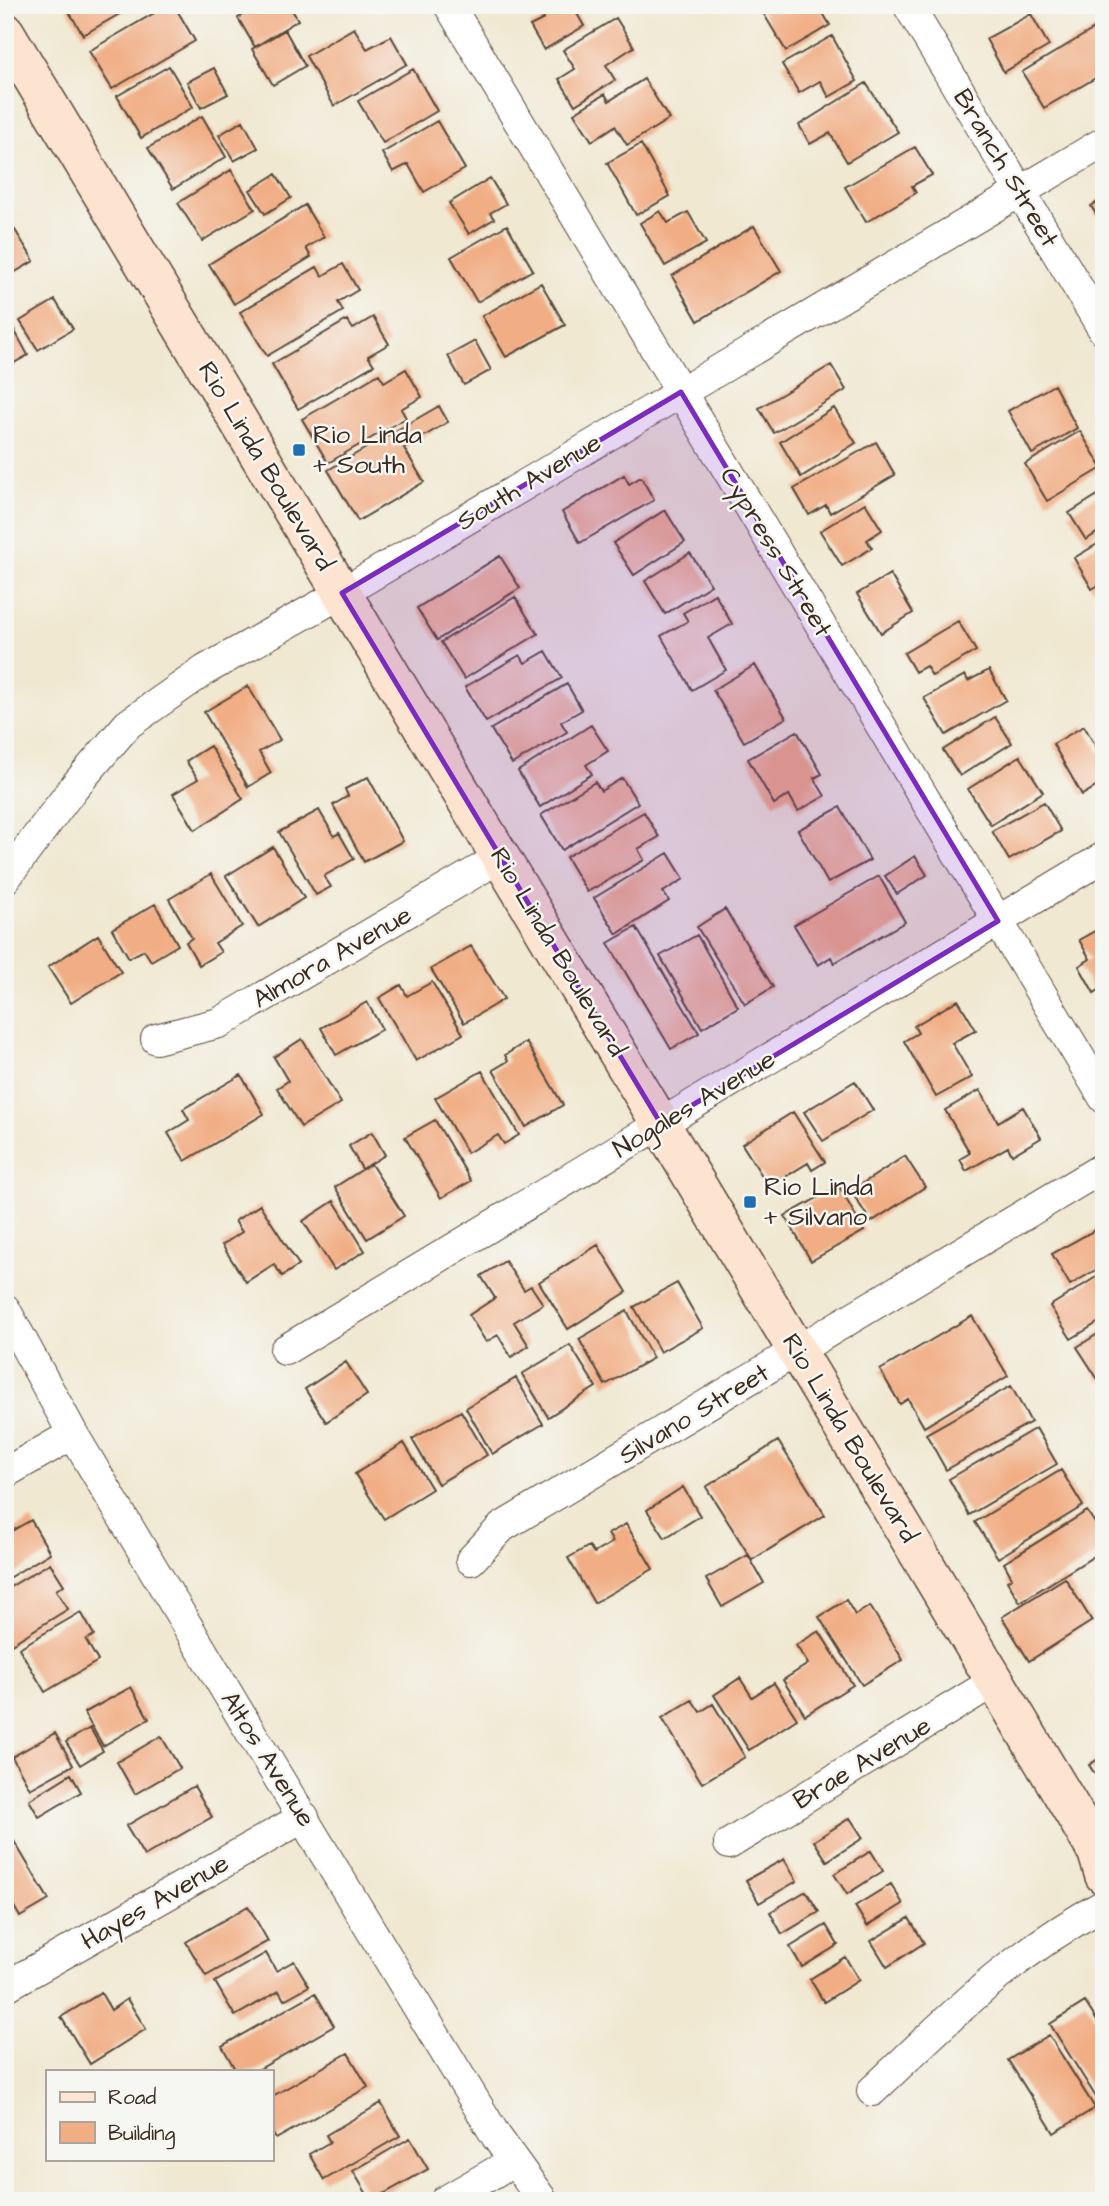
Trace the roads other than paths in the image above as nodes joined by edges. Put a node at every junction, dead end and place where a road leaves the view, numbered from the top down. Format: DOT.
graph roads {
  1 [pos="449,5"];
  2 [pos="908,5"];
  3 [pos="5,32"];
  4 [pos="1104,142"];
  5 [pos="1020,192"];
  6 [pos="1104,331"];
  7 [pos="681,392"];
  8 [pos="342,593"];
  9 [pos="501,857"];
  10 [pos="1104,857"];
  11 [pos="5,879"];
  12 [pos="998,921"];
  13 [pos="156,1039"];
  14 [pos="1104,1098"];
  15 [pos="661,1124"];
  16 [pos="1104,1167"];
  17 [pos="5,1310"];
  18 [pos="285,1350"];
  19 [pos="798,1352"];
  20 [pos="72,1434"];
  21 [pos="5,1473"];
  22 [pos="471,1560"];
  23 [pos="995,1681"];
  24 [pos="304,1817"];
  25 [pos="729,1844"];
  26 [pos="1104,1875"];
  27 [pos="1104,1905"];
  28 [pos="5,1987"];
  29 [pos="872,2091"];
  30 [pos="514,2161"];
  31 [pos="446,2201"];
  32 [pos="543,2201"];
  1 -- 7 [label="street, Cypress Street"];
  2 -- 5 [label="street, Branch Street"];
  3 -- 8 [label="main road, Rio Linda Boulevard"];
  4 -- 5 [label="street, South Avenue"];
  5 -- 6 [label="street, Branch Street"];
  5 -- 7 [label="street, South Avenue"];
  7 -- 8 [label="street, South Avenue"];
  7 -- 12 [label="street, Cypress Street"];
  8 -- 9 [label="main road, Rio Linda Boulevard"];
  8 -- 11 [label="street, South Avenue"];
  9 -- 13 [label="street, Almora Avenue"];
  9 -- 15 [label="main road, Rio Linda Boulevard"];
  10 -- 12 [label="street, Nogales Avenue"];
  12 -- 14 [label="street, Cypress Street"];
  12 -- 15 [label="street, Nogales Avenue"];
  15 -- 18 [label="street, Nogales Avenue"];
  15 -- 19 [label="main road, Rio Linda Boulevard"];
  16 -- 19 [label="street, Silvano Street"];
  17 -- 20 [label="street, Altos Avenue"];
  19 -- 22 [label="street, Silvano Street"];
  19 -- 23 [label="main road, Rio Linda Boulevard"];
  20 -- 21 [label="street"];
  20 -- 24 [label="street, Altos Avenue"];
  23 -- 25 [label="street, Brae Avenue"];
  23 -- 26 [label="main road, Rio Linda Boulevard"];
  24 -- 28 [label="street, Hayes Avenue"];
  24 -- 30 [label="street, Altos Avenue"];
  27 -- 29 [label="street"];
  30 -- 31 [label="street"];
  30 -- 32 [label="street, Altos Avenue"];
}
